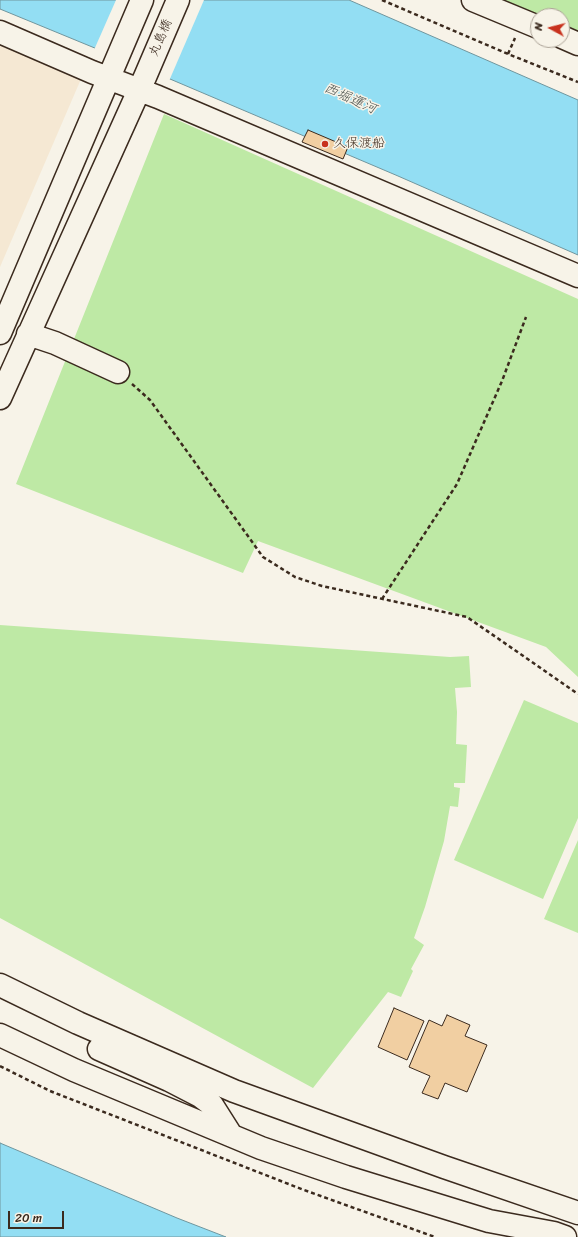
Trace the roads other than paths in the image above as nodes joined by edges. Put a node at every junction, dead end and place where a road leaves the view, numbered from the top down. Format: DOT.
graph roads {
  1 [pos="142,0"];
  2 [pos="178,0"];
  3 [pos="474,0"];
  4 [pos="530,24"];
  5 [pos="0,32"];
  6 [pos="112,71"];
  7 [pos="142,83"];
  8 [pos="578,276"];
  9 [pos="1,330"];
  10 [pos="28,334"];
  11 [pos="118,372"];
  12 [pos="0,398"];
  13 [pos="0,985"];
  14 [pos="21,995"];
  15 [pos="0,1035"];
  16 [pos="231,1135"];
  17 [pos="578,1213"];
  18 [pos="565,1237"];
  1 -- 6 [label="street"];
  2 -- 7 [label="street, 丸島橋"];
  3 -- 4 [label="street"];
  5 -- 6 [label="street"];
  6 -- 7 [label="street"];
  6 -- 9 [label="street"];
  7 -- 8 [label="street"];
  7 -- 10 [label="street, 丸島橋"];
  10 -- 11 [label="street"];
  10 -- 12 [label="street, 丸島橋"];
  13 -- 14 [label="street"];
  14 -- 16 [label="street"];
  14 -- 17 [label="street"];
  15 -- 16 [label="street"];
  16 -- 18 [label="street"];
}
